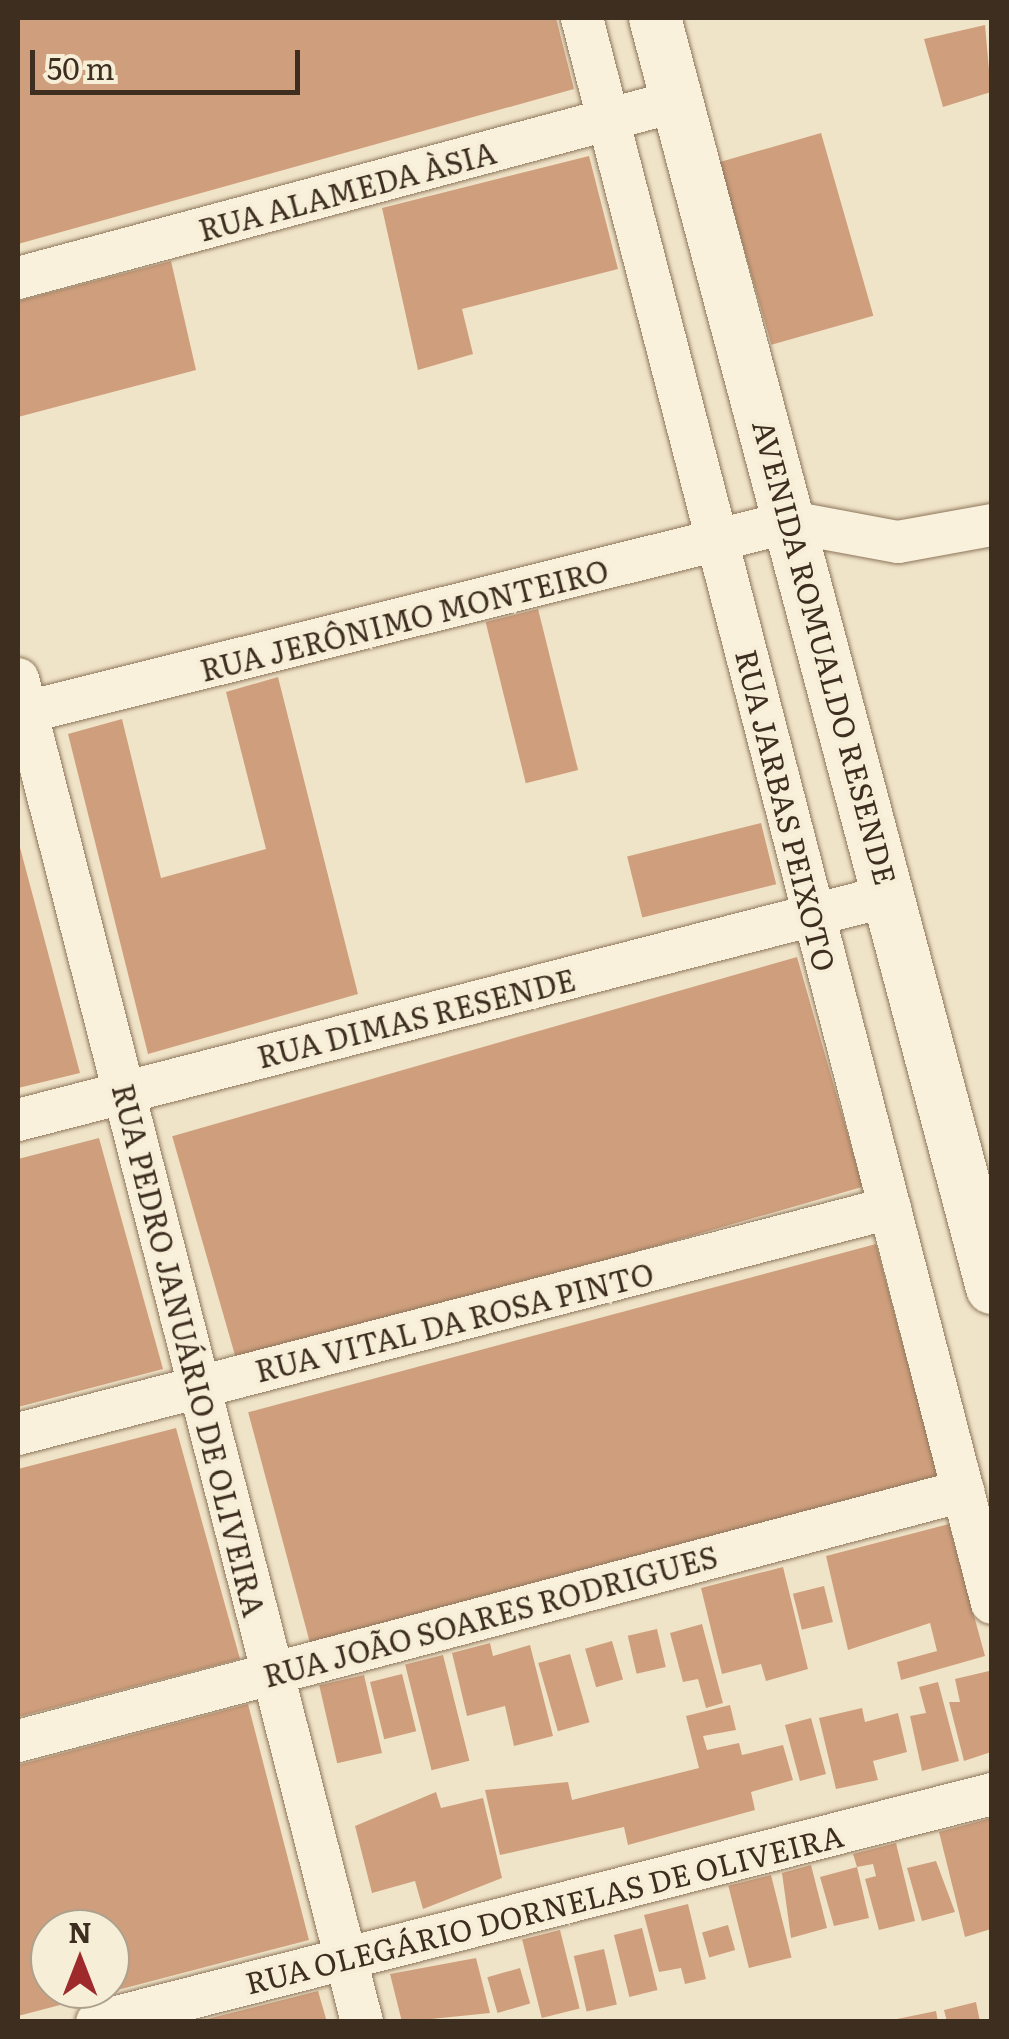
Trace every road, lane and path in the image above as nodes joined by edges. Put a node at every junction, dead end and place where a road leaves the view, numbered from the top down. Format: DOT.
graph roads {
  1 [pos="582,18"];
  2 [pos="655,18"];
  3 [pos="677,101"];
  4 [pos="610,120"];
  5 [pos="18,278"];
  6 [pos="790,522"];
  7 [pos="992,525"];
  8 [pos="718,542"];
  9 [pos="20,702"];
  10 [pos="891,895"];
  11 [pos="814,914"];
  12 [pos="124,1092"];
  13 [pos="18,1120"];
  14 [pos="890,1208"];
  15 [pos="992,1288"];
  16 [pos="199,1386"];
  17 [pos="18,1434"];
  18 [pos="962,1491"];
  19 [pos="992,1602"];
  20 [pos="273,1672"];
  21 [pos="18,1741"];
  22 [pos="992,1794"];
  23 [pos="346,1958"];
  24 [pos="97,2022"];
  25 [pos="362,2022"];
  1 -- 4 [label="street, RUA JARBAS PEIXOTO"];
  2 -- 3 [label="street, AVENIDA ROMUALDO RESENDE"];
  3 -- 4 [label="street, RUA ALAMEDA ÀSIA"];
  3 -- 6 [label="street, AVENIDA ROMUALDO RESENDE"];
  4 -- 5 [label="street, RUA ALAMEDA ÀSIA"];
  4 -- 8 [label="street, RUA JARBAS PEIXOTO"];
  6 -- 7 [label="street"];
  6 -- 8 [label="street, RUA JERÔNIMO MONTEIRO"];
  6 -- 10 [label="street, AVENIDA ROMUALDO RESENDE"];
  8 -- 9 [label="street, RUA JERÔNIMO MONTEIRO"];
  8 -- 11 [label="street, RUA JARBAS PEIXOTO"];
  9 -- 12 [label="street, RUA PEDRO JANUÁRIO DE OLIVEIRA"];
  10 -- 11 [label="street, RUA DIMAS RESENDE"];
  10 -- 15 [label="street, AVENIDA ROMUALDO RESENDE"];
  11 -- 12 [label="street, RUA DIMAS RESENDE"];
  11 -- 14 [label="street, RUA JARBAS PEIXOTO"];
  12 -- 13 [label="street, RUA DIMAS RESENDE"];
  12 -- 16 [label="street, RUA PEDRO JANUÁRIO DE OLIVEIRA"];
  14 -- 16 [label="street, RUA VITAL DA ROSA PINTO"];
  14 -- 18 [label="street, RUA JARBAS PEIXOTO"];
  16 -- 17 [label="street, RUA VITAL DA ROSA PINTO"];
  16 -- 20 [label="street, RUA PEDRO JANUÁRIO DE OLIVEIRA"];
  18 -- 19 [label="street, RUA JARBAS PEIXOTO"];
  18 -- 20 [label="street, RUA JOÃO SOARES RODRIGUES"];
  20 -- 21 [label="street, RUA JOÃO SOARES RODRIGUES"];
  20 -- 23 [label="street, RUA PEDRO JANUÁRIO DE OLIVEIRA"];
  22 -- 23 [label="street, RUA OLEGÁRIO DORNELAS DE OLIVEIRA"];
  23 -- 24 [label="street, RUA OLEGÁRIO DORNELAS DE OLIVEIRA"];
  23 -- 25 [label="street, RUA PEDRO JANUÁRIO DE OLIVEIRA"];
}
